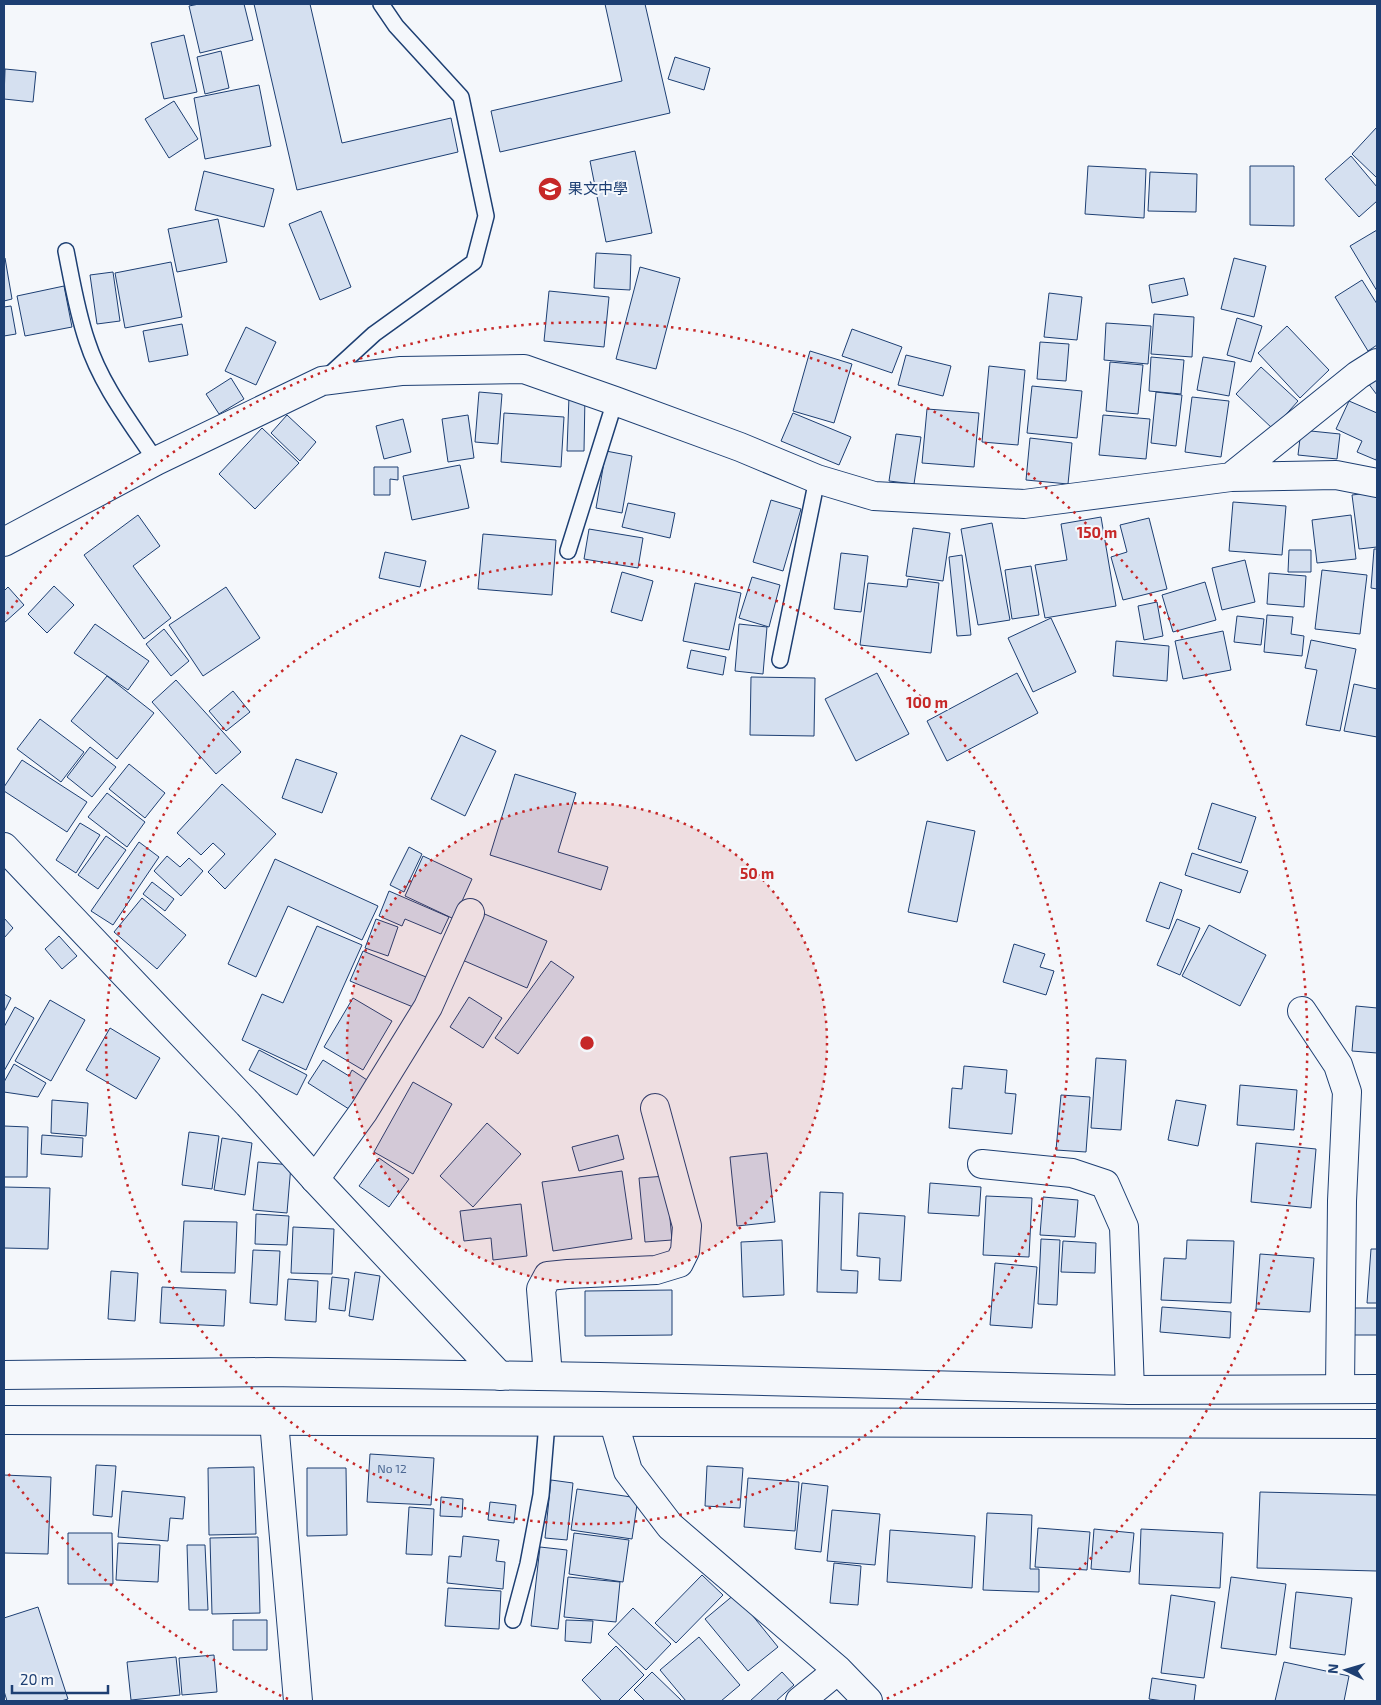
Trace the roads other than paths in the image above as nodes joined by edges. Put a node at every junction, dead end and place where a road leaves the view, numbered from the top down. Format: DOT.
graph roads {
  1 [pos="381,4"];
  2 [pos="66,251"];
  3 [pos="1377,363"];
  4 [pos="322,381"];
  5 [pos="615,400"];
  6 [pos="156,461"];
  7 [pos="1231,477"];
  8 [pos="817,479"];
  9 [pos="1377,484"];
  10 [pos="4,542"];
  11 [pos="568,551"];
  12 [pos="780,660"];
  13 [pos="4,847"];
  14 [pos="470,913"];
  15 [pos="1302,1011"];
  16 [pos="655,1108"];
  17 [pos="982,1164"];
  18 [pos="316,1179"];
  19 [pos="4,1375"];
  20 [pos="500,1376"];
  21 [pos="548,1376"];
  22 [pos="1340,1389"];
  23 [pos="1377,1389"];
  24 [pos="1130,1390"];
  25 [pos="4,1420"];
  26 [pos="274,1421"];
  27 [pos="547,1423"];
  28 [pos="614,1423"];
  29 [pos="1377,1424"];
  30 [pos="513,1620"];
  31 [pos="838,1670"];
  32 [pos="298,1701"];
  33 [pos="800,1701"];
  34 [pos="868,1701"];
  1 -- 4 [label="lane"];
  2 -- 6 [label="lane"];
  3 -- 7 [label="street"];
  4 -- 5 [label="street"];
  4 -- 6 [label="street"];
  5 -- 8 [label="street"];
  5 -- 11 [label="lane"];
  6 -- 10 [label="street"];
  7 -- 8 [label="street"];
  7 -- 9 [label="street"];
  8 -- 12 [label="lane"];
  13 -- 18 [label="street"];
  14 -- 18 [label="street"];
  15 -- 22 [label="street"];
  16 -- 21 [label="street"];
  17 -- 24 [label="street"];
  18 -- 20 [label="street"];
  19 -- 20 [label="street"];
  20 -- 21 [label="street"];
  21 -- 24 [label="street"];
  22 -- 23 [label="street"];
  22 -- 24 [label="street"];
  25 -- 26 [label="street"];
  26 -- 27 [label="street"];
  26 -- 32 [label="street"];
  27 -- 28 [label="street"];
  27 -- 30 [label="lane"];
  28 -- 29 [label="street"];
  28 -- 31 [label="street"];
  31 -- 33 [label="street"];
  31 -- 34 [label="street"];
}
